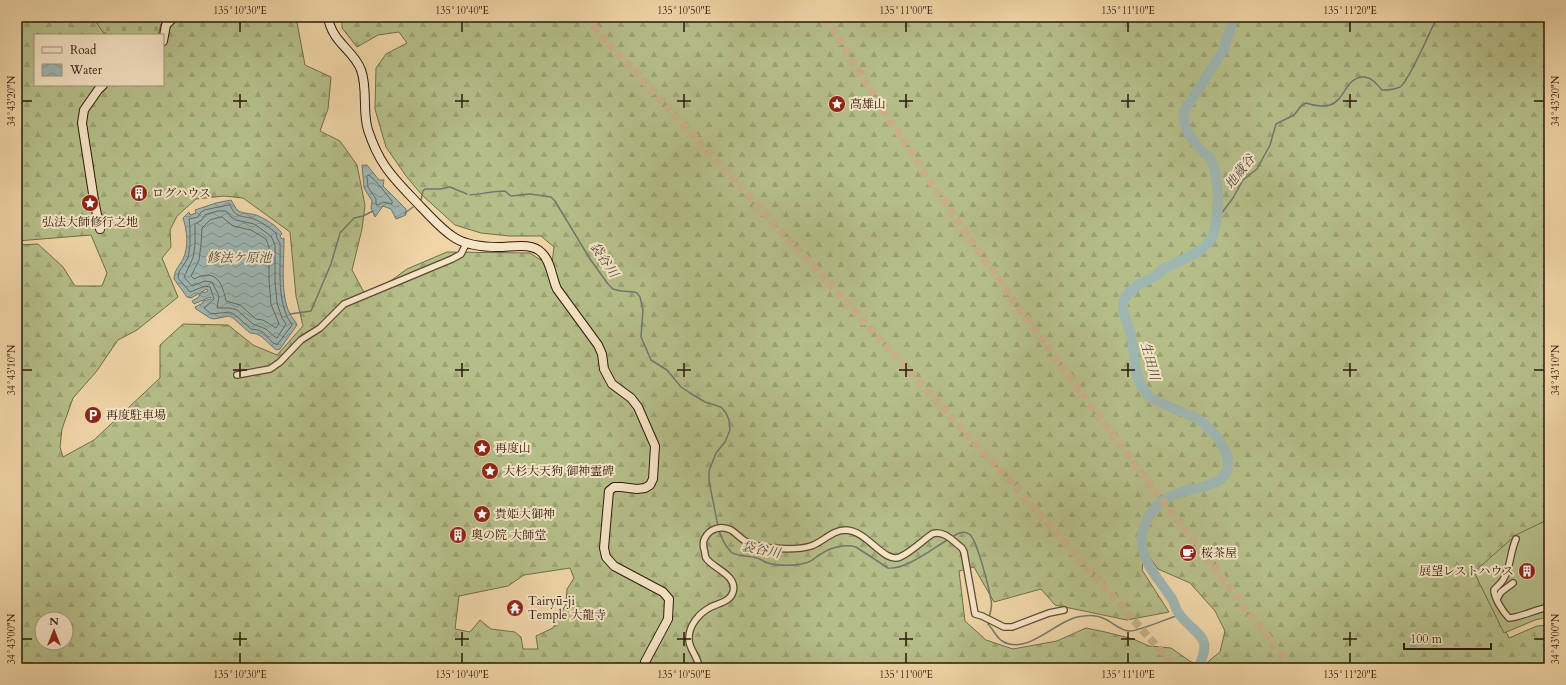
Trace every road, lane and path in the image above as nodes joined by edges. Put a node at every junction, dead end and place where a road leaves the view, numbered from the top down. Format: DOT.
graph roads {
  1 [pos="174,17"];
  2 [pos="328,17"];
  3 [pos="164,35"];
  4 [pos="102,86"];
  5 [pos="100,229"];
  6 [pos="466,244"];
  7 [pos="237,375"];
  8 [pos="1516,539"];
  9 [pos="1513,583"];
  10 [pos="1497,599"];
  11 [pos="1549,607"];
  12 [pos="1064,610"];
  13 [pos="644,668"];
  14 [pos="699,668"];
  1 -- 3 [label="street"];
  2 -- 6 [label="street"];
  4 -- 5 [label="street"];
  6 -- 7 [label="street"];
  6 -- 13 [label="street"];
  8 -- 10 [label="street"];
  9 -- 10 [label="street"];
  10 -- 11 [label="street"];
  12 -- 14 [label="street"];
}
